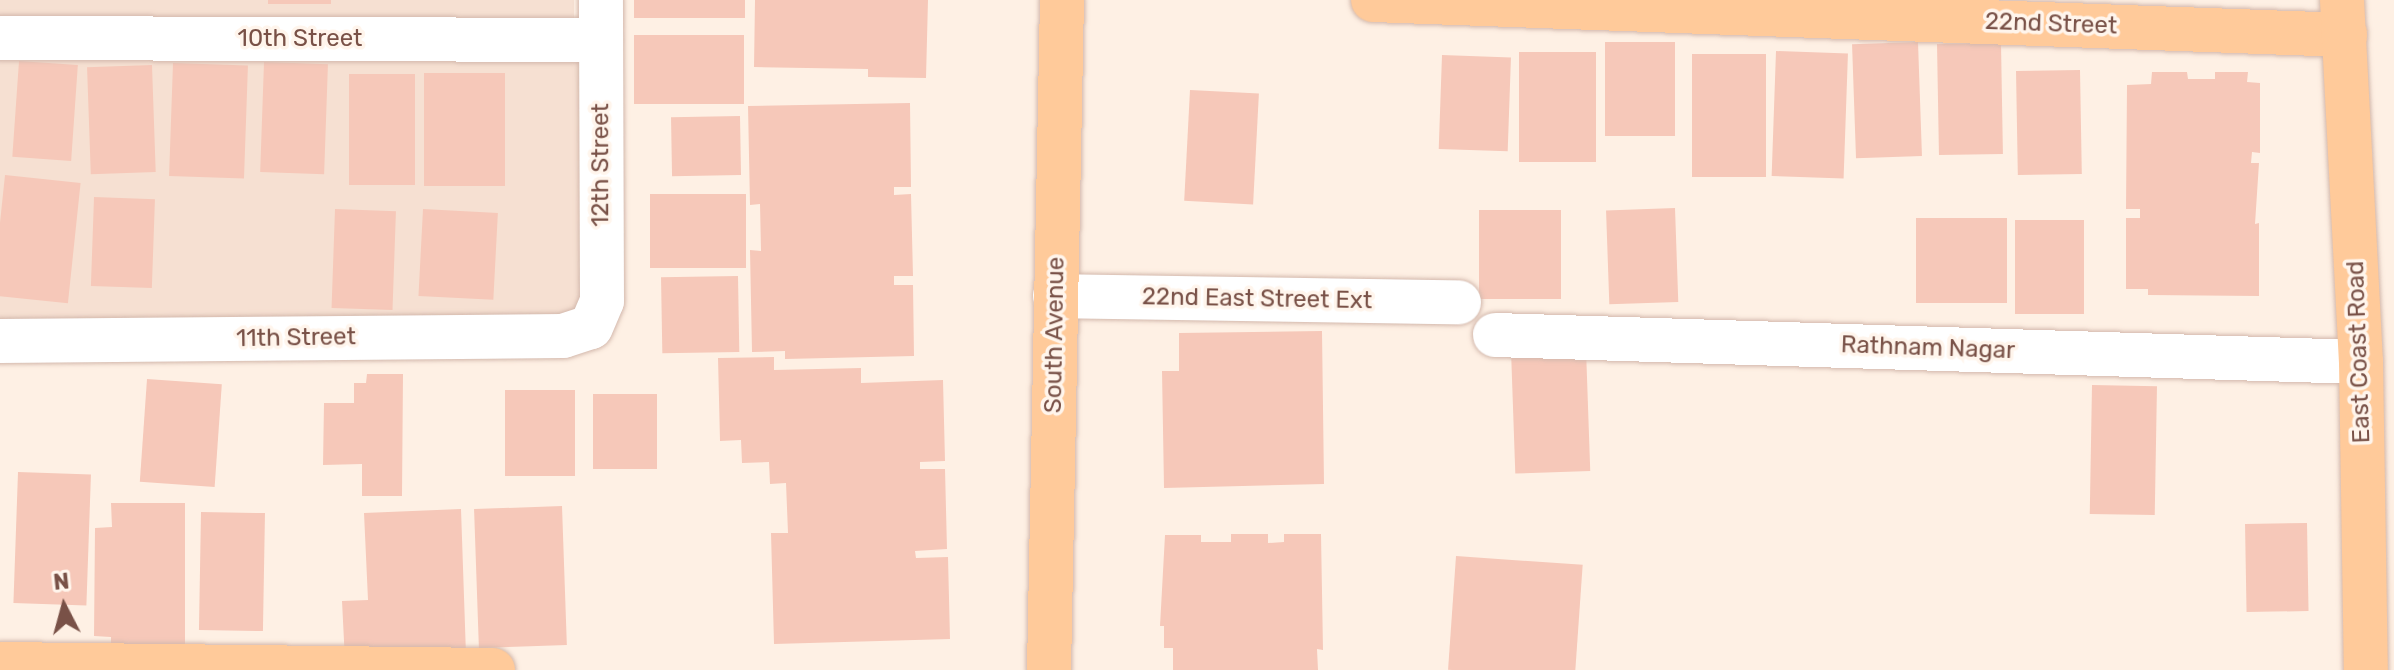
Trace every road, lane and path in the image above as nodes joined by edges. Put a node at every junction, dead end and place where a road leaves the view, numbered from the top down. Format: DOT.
graph roads {
  1 [pos="1062,0"];
  2 [pos="1373,0"];
  3 [pos="2343,17"];
  4 [pos="601,20"];
  5 [pos="0,38"];
  6 [pos="1055,296"];
  7 [pos="1459,302"];
  8 [pos="591,327"];
  9 [pos="1495,335"];
  10 [pos="0,341"];
  11 [pos="2361,362"];
  12 [pos="0,664"];
  13 [pos="493,670"];
  14 [pos="1049,670"];
  15 [pos="2366,670"];
  1 -- 6 [label="main road, South Avenue"];
  2 -- 3 [label="main road, 22nd Street"];
  3 -- 11 [label="main road, East Coast Road"];
  4 -- 5 [label="street, 10th Street"];
  4 -- 8 [label="street, 12th Street"];
  6 -- 7 [label="street, 22nd East Street Ext"];
  6 -- 14 [label="main road, South Avenue"];
  8 -- 10 [label="street, 11th Street"];
  9 -- 11 [label="street, Rathnam Nagar"];
  11 -- 15 [label="main road, East Coast Road"];
  12 -- 13 [label="main road"];
}
